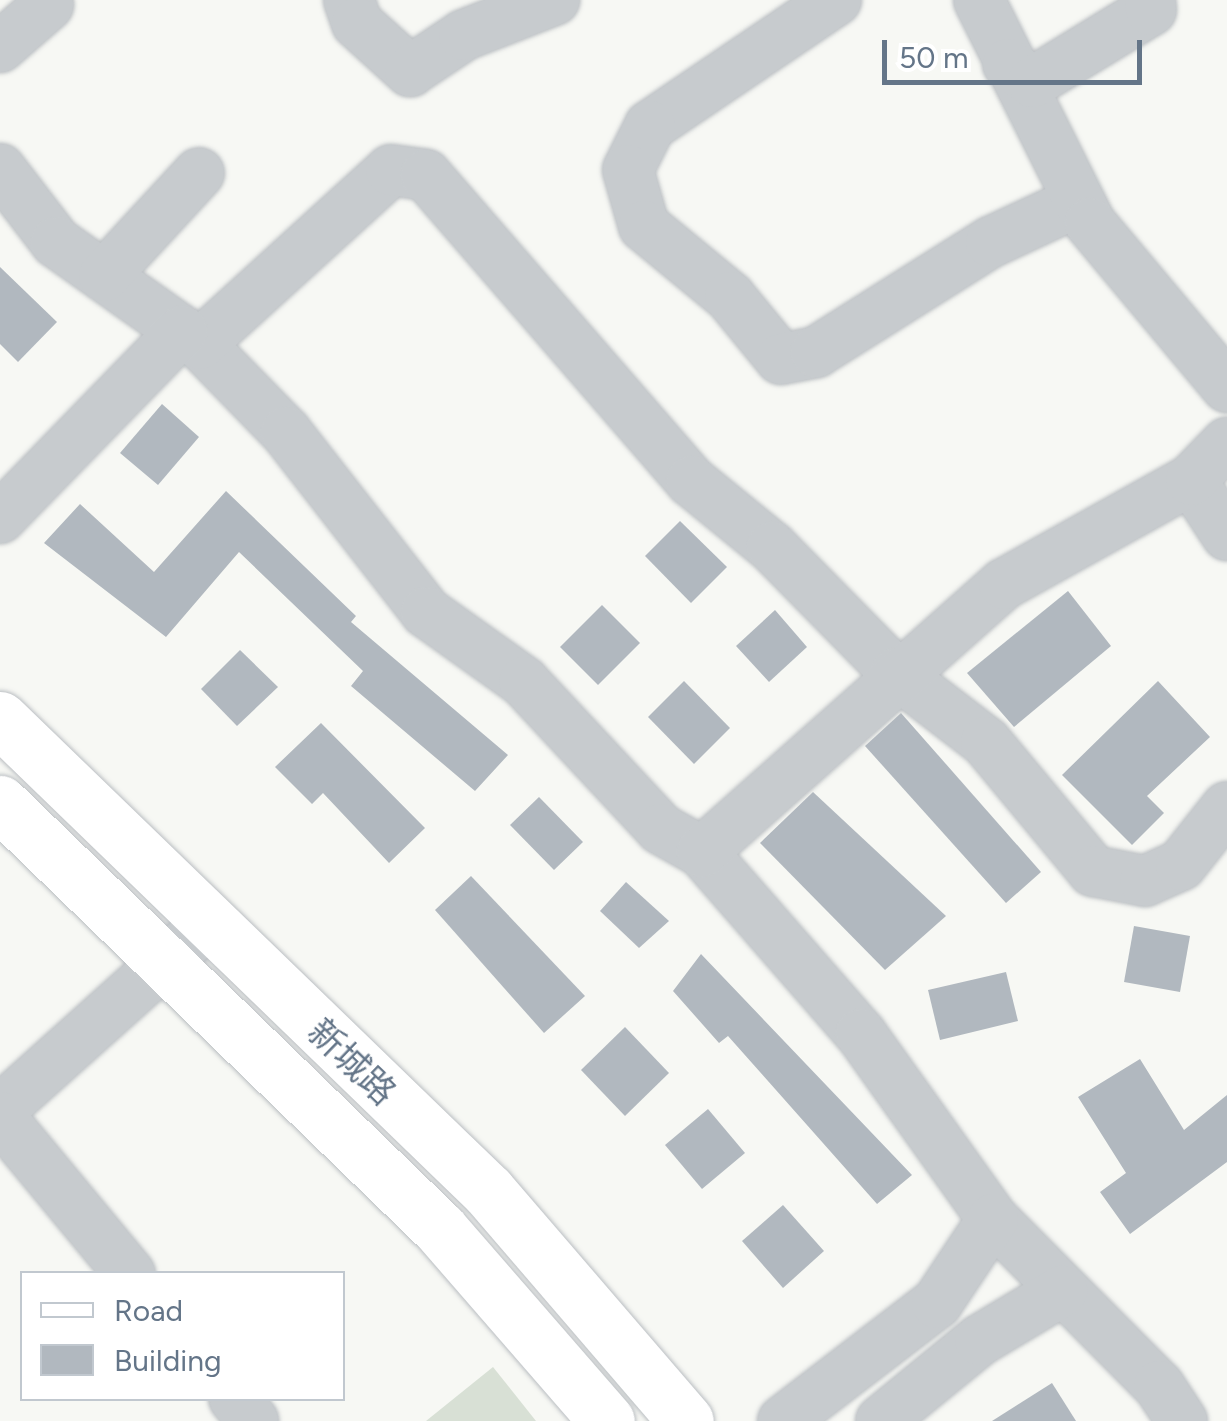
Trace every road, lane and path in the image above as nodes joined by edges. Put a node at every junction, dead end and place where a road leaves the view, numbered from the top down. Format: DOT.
graph roads {
  1 [pos="350,0"];
  2 [pos="554,0"];
  3 [pos="836,0"];
  4 [pos="979,0"];
  5 [pos="1150,0"];
  6 [pos="48,5"];
  7 [pos="0,47"];
  8 [pos="1008,64"];
  9 [pos="0,169"];
  10 [pos="200,173"];
  11 [pos="1078,201"];
  12 [pos="104,276"];
  13 [pos="191,337"];
  14 [pos="1227,387"];
  15 [pos="1227,443"];
  16 [pos="1191,480"];
  17 [pos="0,518"];
  18 [pos="1227,535"];
  19 [pos="896,673"];
  20 [pos="0,719"];
  21 [pos="0,803"];
  22 [pos="1227,807"];
  23 [pos="702,852"];
  24 [pos="208,924"];
  25 [pos="162,964"];
  26 [pos="0,1113"];
  27 [pos="993,1219"];
  28 [pos="128,1271"];
  29 [pos="1062,1291"];
  30 [pos="236,1401"];
  31 [pos="691,1419"];
  32 [pos="252,1421"];
  33 [pos="607,1421"];
  34 [pos="783,1421"];
  35 [pos="881,1421"];
  36 [pos="1182,1421"];
  1 -- 2 [label="street"];
  3 -- 11 [label="street"];
  4 -- 8 [label="street"];
  5 -- 8 [label="street"];
  6 -- 7 [label="street"];
  8 -- 11 [label="street"];
  9 -- 12 [label="street"];
  10 -- 12 [label="street"];
  11 -- 14 [label="street"];
  12 -- 13 [label="street"];
  13 -- 17 [label="street"];
  13 -- 19 [label="street"];
  13 -- 23 [label="street"];
  15 -- 16 [label="street"];
  16 -- 18 [label="street"];
  16 -- 19 [label="street"];
  19 -- 22 [label="street"];
  19 -- 23 [label="street"];
  20 -- 24 [label="main road, 新城路"];
  21 -- 25 [label="main road, 新城路"];
  23 -- 27 [label="street"];
  24 -- 25 [label="street"];
  24 -- 31 [label="main road, 新城路"];
  25 -- 26 [label="street"];
  25 -- 33 [label="main road, 新城路"];
  26 -- 28 [label="street"];
  27 -- 29 [label="street"];
  27 -- 34 [label="street"];
  29 -- 35 [label="street"];
  29 -- 36 [label="street"];
  30 -- 32 [label="street"];
}
